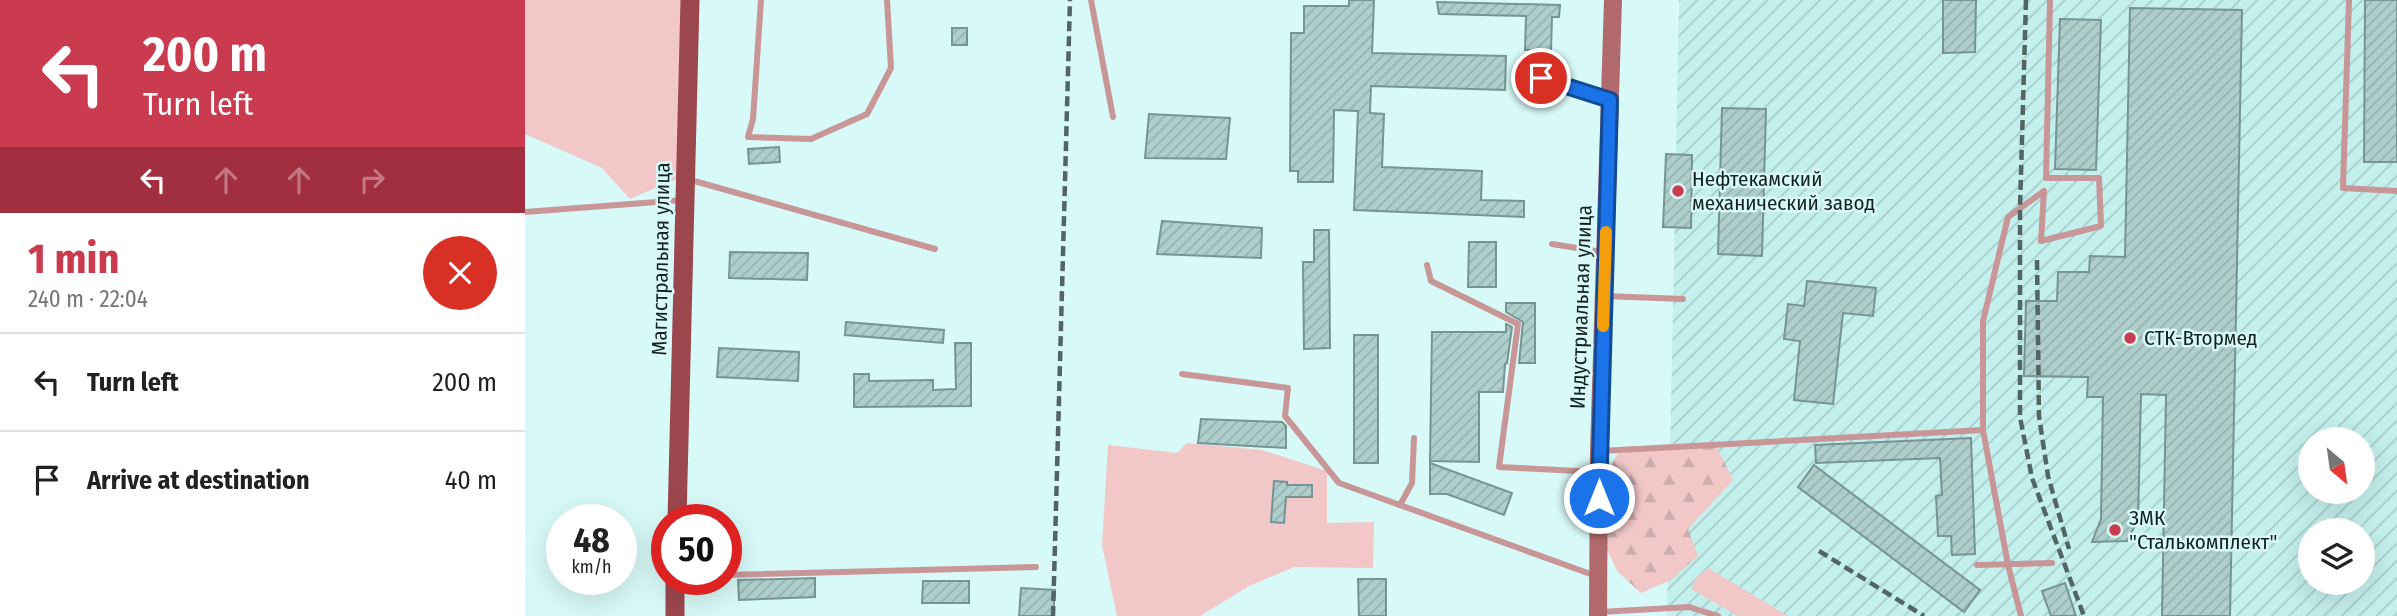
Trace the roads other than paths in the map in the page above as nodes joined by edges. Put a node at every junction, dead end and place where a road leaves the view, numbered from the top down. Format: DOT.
graph roads {
  1 [pos="690,0"];
  2 [pos="761,0"];
  3 [pos="887,0"];
  4 [pos="1091,0"];
  5 [pos="1613,0"];
  6 [pos="2050,0"];
  7 [pos="2349,0"];
  8 [pos="1541,78"];
  9 [pos="1610,100"];
  10 [pos="1113,117"];
  11 [pos="685,179"];
  12 [pos="2397,191"];
  13 [pos="685,200"];
  14 [pos="525,212"];
  15 [pos="1552,244"];
  16 [pos="935,249"];
  17 [pos="1605,253"];
  18 [pos="1427,265"];
  19 [pos="1604,296"];
  20 [pos="1683,299"];
  21 [pos="1182,374"];
  22 [pos="1983,430"];
  23 [pos="1414,438"];
  24 [pos="1599,451"];
  25 [pos="1599,472"];
  26 [pos="677,504"];
  27 [pos="1400,505"];
  28 [pos="2052,563"];
  29 [pos="1977,565"];
  30 [pos="2008,565"];
  31 [pos="1036,567"];
  32 [pos="742,575"];
  33 [pos="1598,577"];
  34 [pos="675,595"];
  35 [pos="1598,614"];
  36 [pos="675,616"];
  37 [pos="1718,616"];
  38 [pos="2021,616"];
  1 -- 11 [label="main road, Магистральная улица"];
  2 -- 3 [label="lane"];
  4 -- 10 [label="lane"];
  5 -- 9 [label="main road, Индустриальная улица"];
  6 -- 22 [label="lane"];
  7 -- 12 [label="lane"];
  8 -- 9 [label="lane"];
  9 -- 17 [label="main road, Индустриальная улица"];
  11 -- 13 [label="main road, Магистральная улица"];
  11 -- 16 [label="lane"];
  13 -- 14 [label="lane"];
  13 -- 26 [label="main road, Магистральная улица"];
  15 -- 17 [label="lane"];
  17 -- 19 [label="main road, Индустриальная улица"];
  18 -- 25 [label="lane"];
  19 -- 20 [label="lane"];
  19 -- 24 [label="main road, Индустриальная улица"];
  21 -- 27 [label="lane"];
  22 -- 24 [label="lane"];
  22 -- 30 [label="lane"];
  23 -- 27 [label="lane"];
  24 -- 25 [label="main road, Индустриальная улица"];
  25 -- 33 [label="main road, Индустриальная улица"];
  27 -- 33 [label="lane"];
  28 -- 30 [label="lane"];
  29 -- 30 [label="lane"];
  30 -- 38 [label="lane"];
  31 -- 32 [label="lane"];
  33 -- 35 [label="main road, Индустриальная улица"];
  34 -- 36 [label="main road"];
  35 -- 37 [label="lane"];
}
